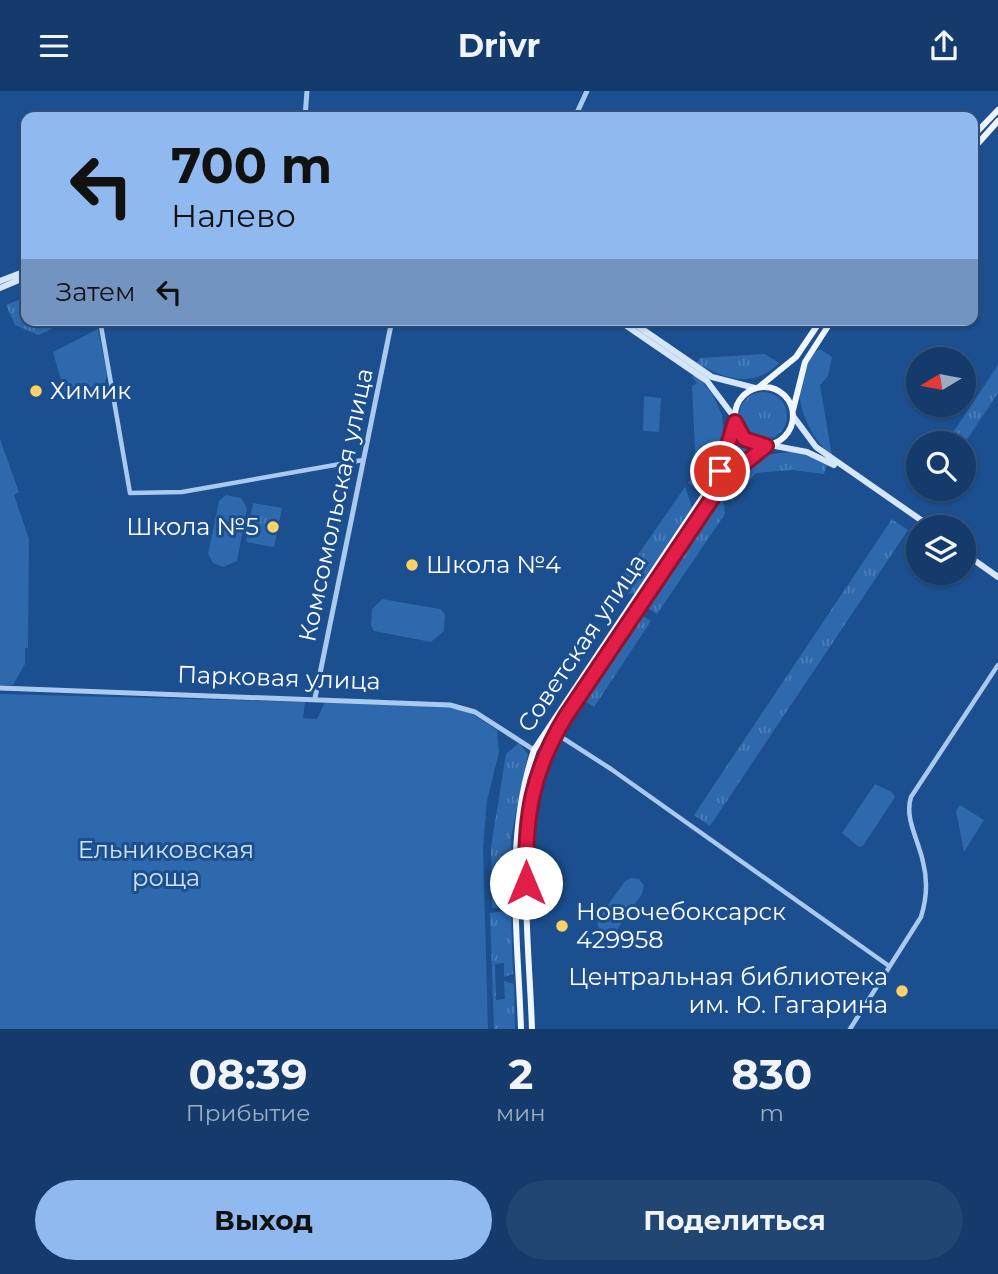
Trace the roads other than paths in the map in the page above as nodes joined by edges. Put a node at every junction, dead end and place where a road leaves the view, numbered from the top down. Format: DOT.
graph roads {
  1 [pos="306,91"];
  2 [pos="587,91"];
  3 [pos="998,110"];
  4 [pos="305,112"];
  5 [pos="577,112"];
  6 [pos="998,121"];
  7 [pos="978,131"];
  8 [pos="978,143"];
  9 [pos="21,273"];
  10 [pos="21,279"];
  11 [pos="0,281"];
  12 [pos="0,288"];
  13 [pos="101,326"];
  14 [pos="391,326"];
  15 [pos="627,326"];
  16 [pos="638,326"];
  17 [pos="817,326"];
  18 [pos="828,326"];
  19 [pos="757,388"];
  20 [pos="793,414"];
  21 [pos="734,419"];
  22 [pos="768,446"];
  23 [pos="363,460"];
  24 [pos="907,515"];
  25 [pos="914,515"];
  26 [pos="976,559"];
  27 [pos="998,574"];
  28 [pos="998,665"];
  29 [pos="0,688"];
  30 [pos="315,698"];
  31 [pos="555,733"];
  32 [pos="534,750"];
  33 [pos="543,755"];
  34 [pos="889,967"];
  35 [pos="521,1029"];
  36 [pos="532,1029"];
  37 [pos="850,1029"];
  1 -- 4 [label="street"];
  2 -- 5 [label="street"];
  3 -- 7 [label="main road"];
  6 -- 8 [label="main road"];
  9 -- 11 [label="main road"];
  10 -- 12 [label="main road"];
  13 -- 23 [label="street"];
  14 -- 23 [label="street, Комсомольская улица"];
  15 -- 21 [label="main road"];
  16 -- 19 [label="main road"];
  17 -- 19 [label="main road"];
  18 -- 20 [label="main road"];
  19 -- 20 [label="main road"];
  19 -- 21 [label="main road"];
  20 -- 22 [label="main road"];
  20 -- 25 [label="main road"];
  21 -- 22 [label="main road"];
  21 -- 32 [label="main road, Советская улица"];
  22 -- 24 [label="main road"];
  22 -- 31 [label="main road, Советская улица"];
  23 -- 30 [label="street, Комсомольская улица"];
  26 -- 27 [label="main road"];
  28 -- 34 [label="street"];
  29 -- 30 [label="street, Парковая улица"];
  30 -- 32 [label="street, Парковая улица"];
  31 -- 33 [label="main road, Советская улица"];
  31 -- 34 [label="street"];
  32 -- 33 [label="main road, Парковая улица"];
  32 -- 35 [label="main road, Советская улица"];
  33 -- 36 [label="main road, Советская улица"];
  34 -- 37 [label="street"];
}
